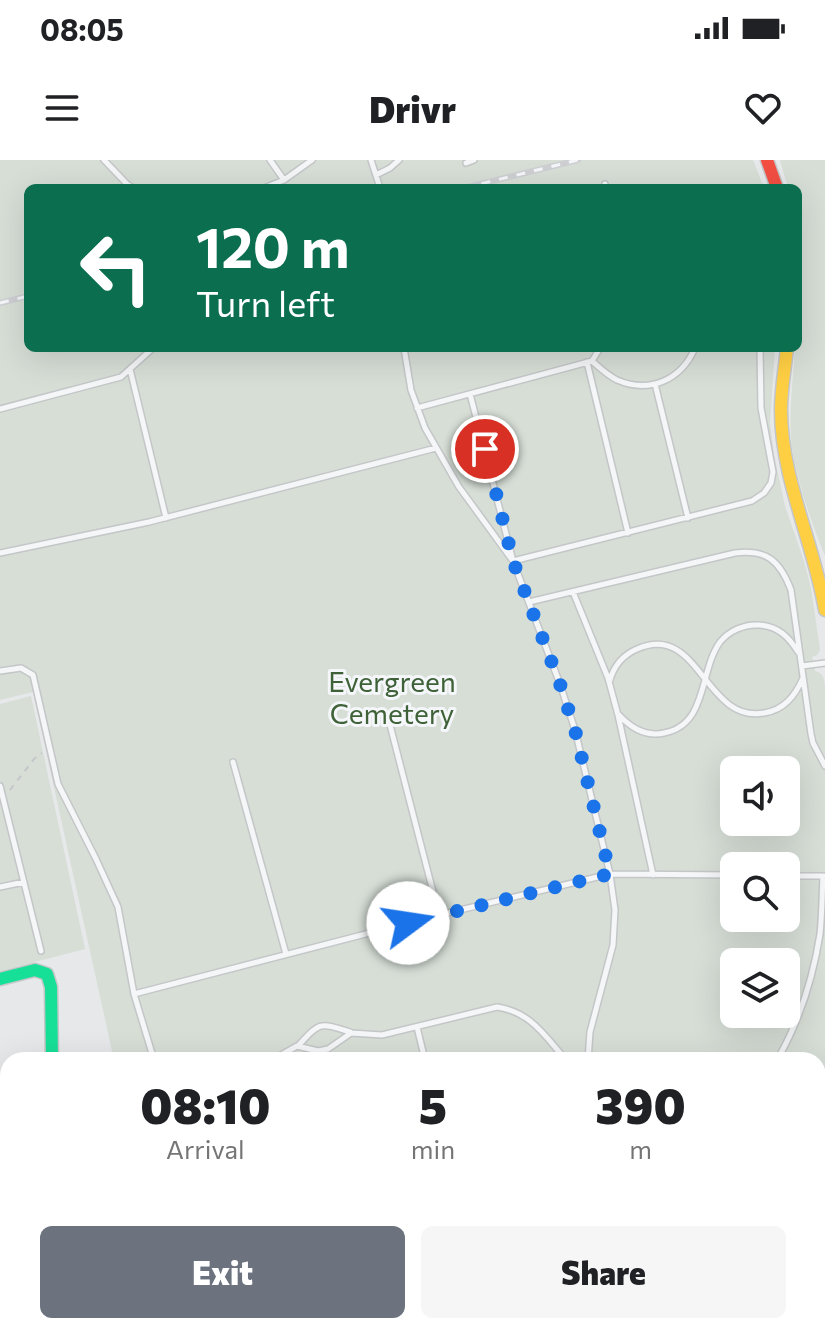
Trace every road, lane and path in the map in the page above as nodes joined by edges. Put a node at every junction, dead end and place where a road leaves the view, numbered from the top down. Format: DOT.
graph roads {
  1 [pos="104,160"];
  2 [pos="270,160"];
  3 [pos="312,160"];
  4 [pos="371,160"];
  5 [pos="399,160"];
  6 [pos="474,160"];
  7 [pos="767,160"];
  8 [pos="466,163"];
  9 [pos="376,175"];
  10 [pos="284,180"];
  11 [pos="127,184"];
  12 [pos="274,184"];
  13 [pos="379,184"];
  14 [pos="776,184"];
  15 [pos="149,352"];
  16 [pos="405,352"];
  17 [pos="597,352"];
  18 [pos="693,352"];
  19 [pos="760,352"];
  20 [pos="787,352"];
  21 [pos="589,361"];
  22 [pos="130,369"];
  23 [pos="655,384"];
  24 [pos="470,394"];
  25 [pos="417,408"];
  26 [pos="0,409"];
  27 [pos="436,448"];
  28 [pos="166,518"];
  29 [pos="688,518"];
  30 [pos="628,533"];
  31 [pos="0,552"];
  32 [pos="513,561"];
  33 [pos="573,592"];
  34 [pos="529,602"];
  35 [pos="825,610"];
  36 [pos="801,656"];
  37 [pos="825,663"];
  38 [pos="802,666"];
  39 [pos="0,671"];
  40 [pos="804,677"];
  41 [pos="706,680"];
  42 [pos="610,684"];
  43 [pos="618,715"];
  44 [pos="390,725"];
  45 [pos="50,747"];
  46 [pos="233,762"];
  47 [pos="825,766"];
  48 [pos="0,786"];
  49 [pos="4,801"];
  50 [pos="610,874"];
  51 [pos="653,875"];
  52 [pos="720,875"];
  53 [pos="800,876"];
  54 [pos="824,876"];
  55 [pos="24,882"];
  56 [pos="0,887"];
  57 [pos="439,915"];
  58 [pos="41,951"];
  59 [pos="286,954"];
  60 [pos="0,979"];
  61 [pos="134,994"];
  62 [pos="417,1027"];
  63 [pos="351,1033"];
  64 [pos="297,1046"];
  65 [pos="52,1052"];
  66 [pos="152,1052"];
  67 [pos="286,1052"];
  68 [pos="423,1052"];
  69 [pos="559,1052"];
  70 [pos="589,1052"];
  71 [pos="781,1052"];
  1 -- 11 [label="lane"];
  2 -- 10 [label="lane"];
  3 -- 10 [label="lane"];
  4 -- 9 [label="lane"];
  5 -- 9 [label="lane"];
  6 -- 8 [label="lane"];
  7 -- 14 [label="main road"];
  9 -- 13 [label="lane"];
  10 -- 12 [label="lane"];
  15 -- 22 [label="lane"];
  16 -- 25 [label="lane"];
  17 -- 21 [label="lane"];
  18 -- 23 [label="lane"];
  19 -- 29 [label="lane"];
  20 -- 35 [label="main road"];
  21 -- 23 [label="lane"];
  21 -- 24 [label="lane"];
  21 -- 30 [label="lane"];
  22 -- 26 [label="lane"];
  22 -- 28 [label="lane"];
  23 -- 29 [label="lane"];
  24 -- 25 [label="lane"];
  24 -- 32 [label="lane"];
  25 -- 27 [label="lane"];
  27 -- 28 [label="lane"];
  27 -- 32 [label="lane"];
  28 -- 31 [label="lane"];
  29 -- 30 [label="lane"];
  30 -- 32 [label="lane"];
  32 -- 34 [label="lane"];
  33 -- 34 [label="lane"];
  33 -- 36 [label="lane"];
  33 -- 42 [label="lane"];
  34 -- 50 [label="lane"];
  36 -- 38 [label="lane"];
  36 -- 41 [label="lane"];
  37 -- 38 [label="lane"];
  38 -- 40 [label="lane"];
  39 -- 45 [label="lane"];
  40 -- 41 [label="lane"];
  40 -- 47 [label="lane"];
  41 -- 42 [label="lane"];
  41 -- 43 [label="lane"];
  42 -- 43 [label="lane"];
  43 -- 51 [label="lane"];
  44 -- 57 [label="lane"];
  45 -- 49 [label="path"];
  45 -- 61 [label="lane"];
  46 -- 59 [label="lane"];
  48 -- 49 [label="lane"];
  49 -- 55 [label="lane"];
  50 -- 51 [label="lane"];
  50 -- 57 [label="lane"];
  50 -- 70 [label="lane"];
  51 -- 52 [label="lane"];
  53 -- 54 [label="lane"];
  54 -- 71 [label="lane"];
  55 -- 56 [label="lane"];
  55 -- 58 [label="lane"];
  57 -- 59 [label="lane"];
  59 -- 61 [label="lane"];
  60 -- 65 [label="main road"];
  61 -- 66 [label="lane"];
  62 -- 63 [label="lane"];
  62 -- 68 [label="lane"];
  62 -- 69 [label="lane"];
  63 -- 64 [label="lane"];
  63 -- 64 [label="lane"];
  64 -- 67 [label="lane"];
}
